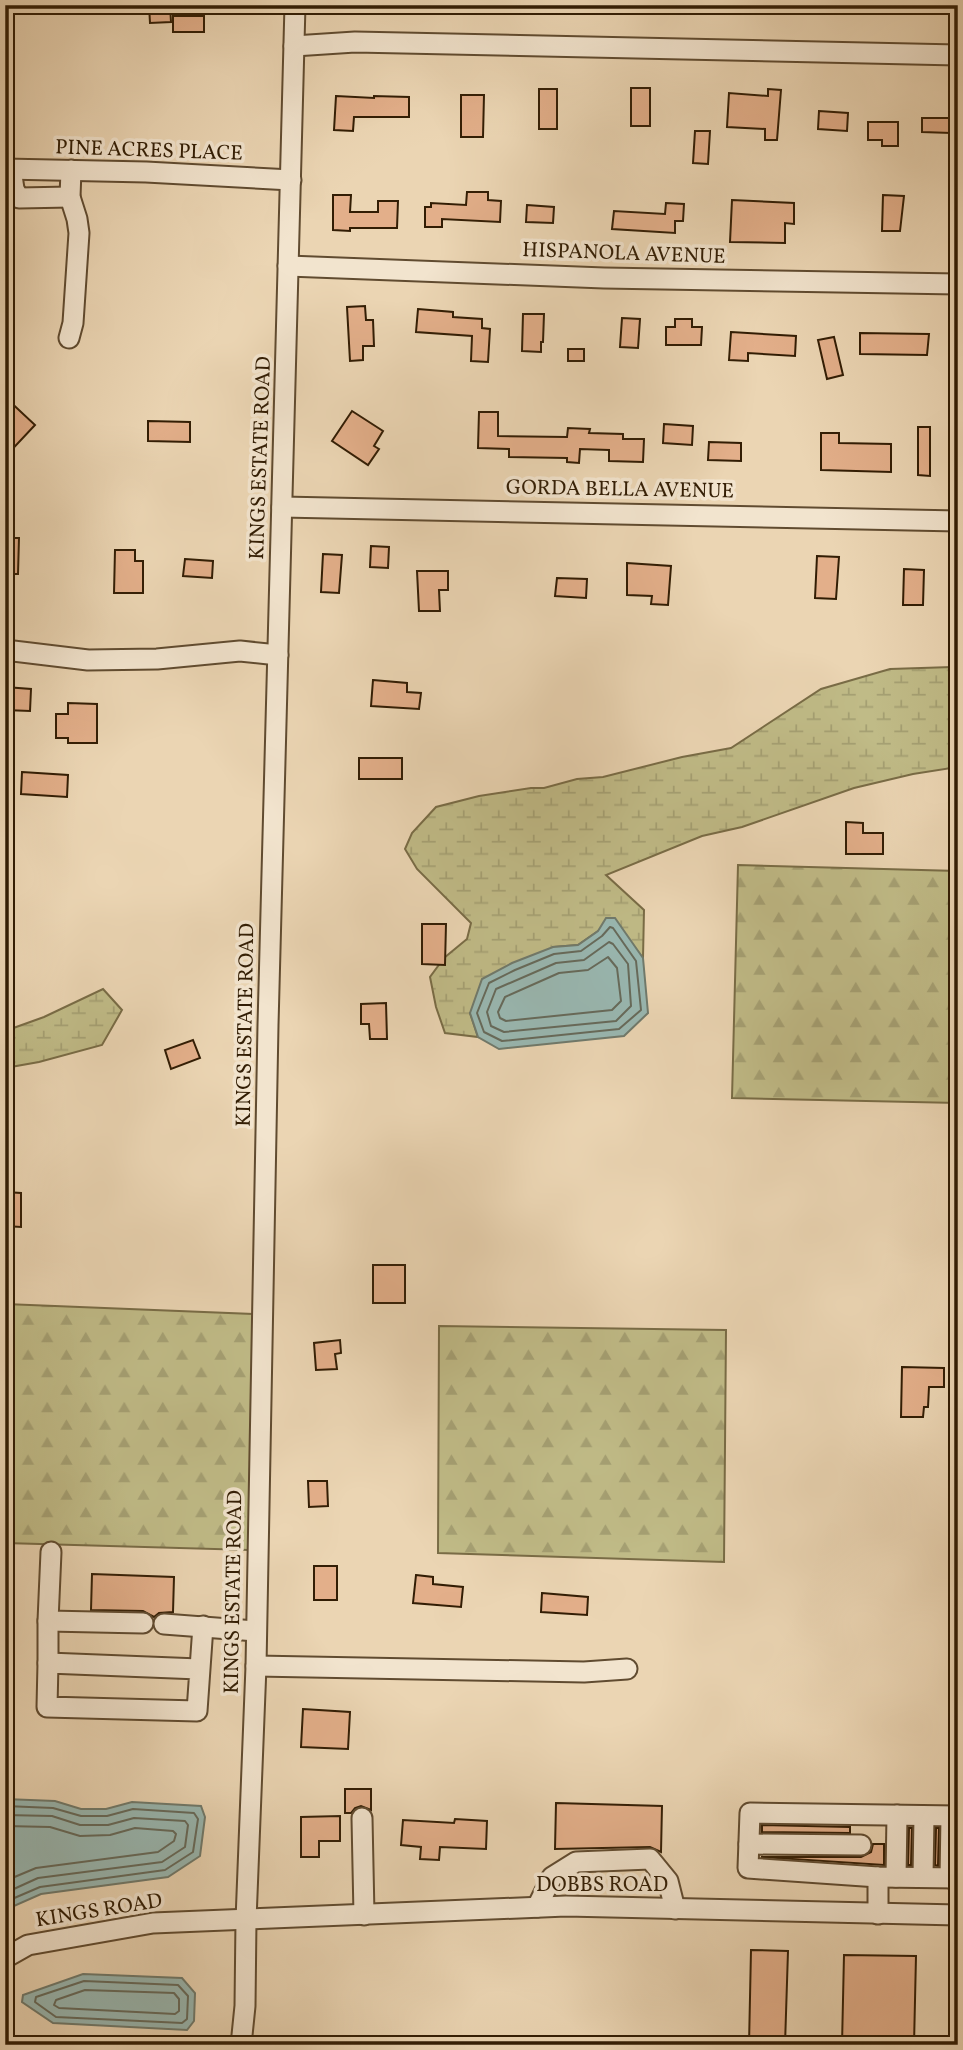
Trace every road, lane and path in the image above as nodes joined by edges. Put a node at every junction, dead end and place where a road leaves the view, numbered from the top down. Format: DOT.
graph roads {
  1 [pos="295,5"];
  2 [pos="294,46"];
  3 [pos="958,55"];
  4 [pos="8,169"];
  5 [pos="71,170"];
  6 [pos="291,180"];
  7 [pos="69,197"];
  8 [pos="288,266"];
  9 [pos="958,284"];
  10 [pos="69,338"];
  11 [pos="282,507"];
  12 [pos="958,521"];
  13 [pos="5,650"];
  14 [pos="278,655"];
  15 [pos="51,1552"];
  16 [pos="48,1621"];
  17 [pos="142,1623"];
  18 [pos="163,1624"];
  19 [pos="203,1626"];
  20 [pos="256,1631"];
  21 [pos="48,1663"];
  22 [pos="256,1666"];
  23 [pos="199,1669"];
  24 [pos="627,1669"];
  25 [pos="862,1815"];
  26 [pos="897,1815"];
  27 [pos="924,1816"];
  28 [pos="954,1816"];
  29 [pos="362,1818"];
  30 [pos="749,1844"];
  31 [pos="861,1845"];
  32 [pos="878,1876"];
  33 [pos="923,1877"];
  34 [pos="954,1878"];
  35 [pos="537,1907"];
  36 [pos="675,1909"];
  37 [pos="878,1914"];
  38 [pos="364,1915"];
  39 [pos="958,1915"];
  40 [pos="246,1920"];
  41 [pos="5,1958"];
  42 [pos="241,2045"];
  1 -- 2 [label="street, KINGS ESTATE ROAD"];
  2 -- 3 [label="street"];
  2 -- 6 [label="street, KINGS ESTATE ROAD"];
  4 -- 5 [label="street, PINE ACRES PLACE"];
  4 -- 7 [label="street"];
  5 -- 6 [label="street, PINE ACRES PLACE"];
  5 -- 7 [label="street"];
  6 -- 8 [label="street, KINGS ESTATE ROAD"];
  7 -- 10 [label="street"];
  8 -- 9 [label="street, HISPANOLA AVENUE"];
  8 -- 11 [label="street, KINGS ESTATE ROAD"];
  11 -- 12 [label="street, GORDA BELLA AVENUE"];
  11 -- 14 [label="street, KINGS ESTATE ROAD"];
  13 -- 14 [label="street"];
  14 -- 20 [label="street, KINGS ESTATE ROAD"];
  15 -- 16 [label="street"];
  16 -- 17 [label="street"];
  16 -- 21 [label="street"];
  18 -- 19 [label="street"];
  19 -- 20 [label="street"];
  19 -- 23 [label="street"];
  20 -- 22 [label="street, KINGS ESTATE ROAD"];
  21 -- 23 [label="street"];
  21 -- 23 [label="street"];
  22 -- 24 [label="street"];
  22 -- 40 [label="street, KINGS ESTATE ROAD"];
  25 -- 26 [label="street"];
  25 -- 30 [label="street"];
  25 -- 31 [label="street"];
  26 -- 27 [label="street"];
  26 -- 32 [label="street"];
  27 -- 28 [label="street"];
  27 -- 33 [label="street"];
  28 -- 34 [label="street"];
  29 -- 38 [label="street"];
  30 -- 31 [label="street"];
  30 -- 32 [label="street"];
  31 -- 32 [label="street"];
  32 -- 33 [label="street"];
  32 -- 37 [label="street"];
  33 -- 34 [label="street"];
  35 -- 36 [label="street, DOBBS ROAD"];
  35 -- 36 [label="street"];
  35 -- 38 [label="street, DOBBS ROAD"];
  36 -- 37 [label="street, DOBBS ROAD"];
  37 -- 39 [label="street, DOBBS ROAD"];
  38 -- 40 [label="street, DOBBS ROAD"];
  40 -- 41 [label="street, KINGS ROAD"];
  40 -- 42 [label="street, KINGS ESTATE ROAD"];
}
